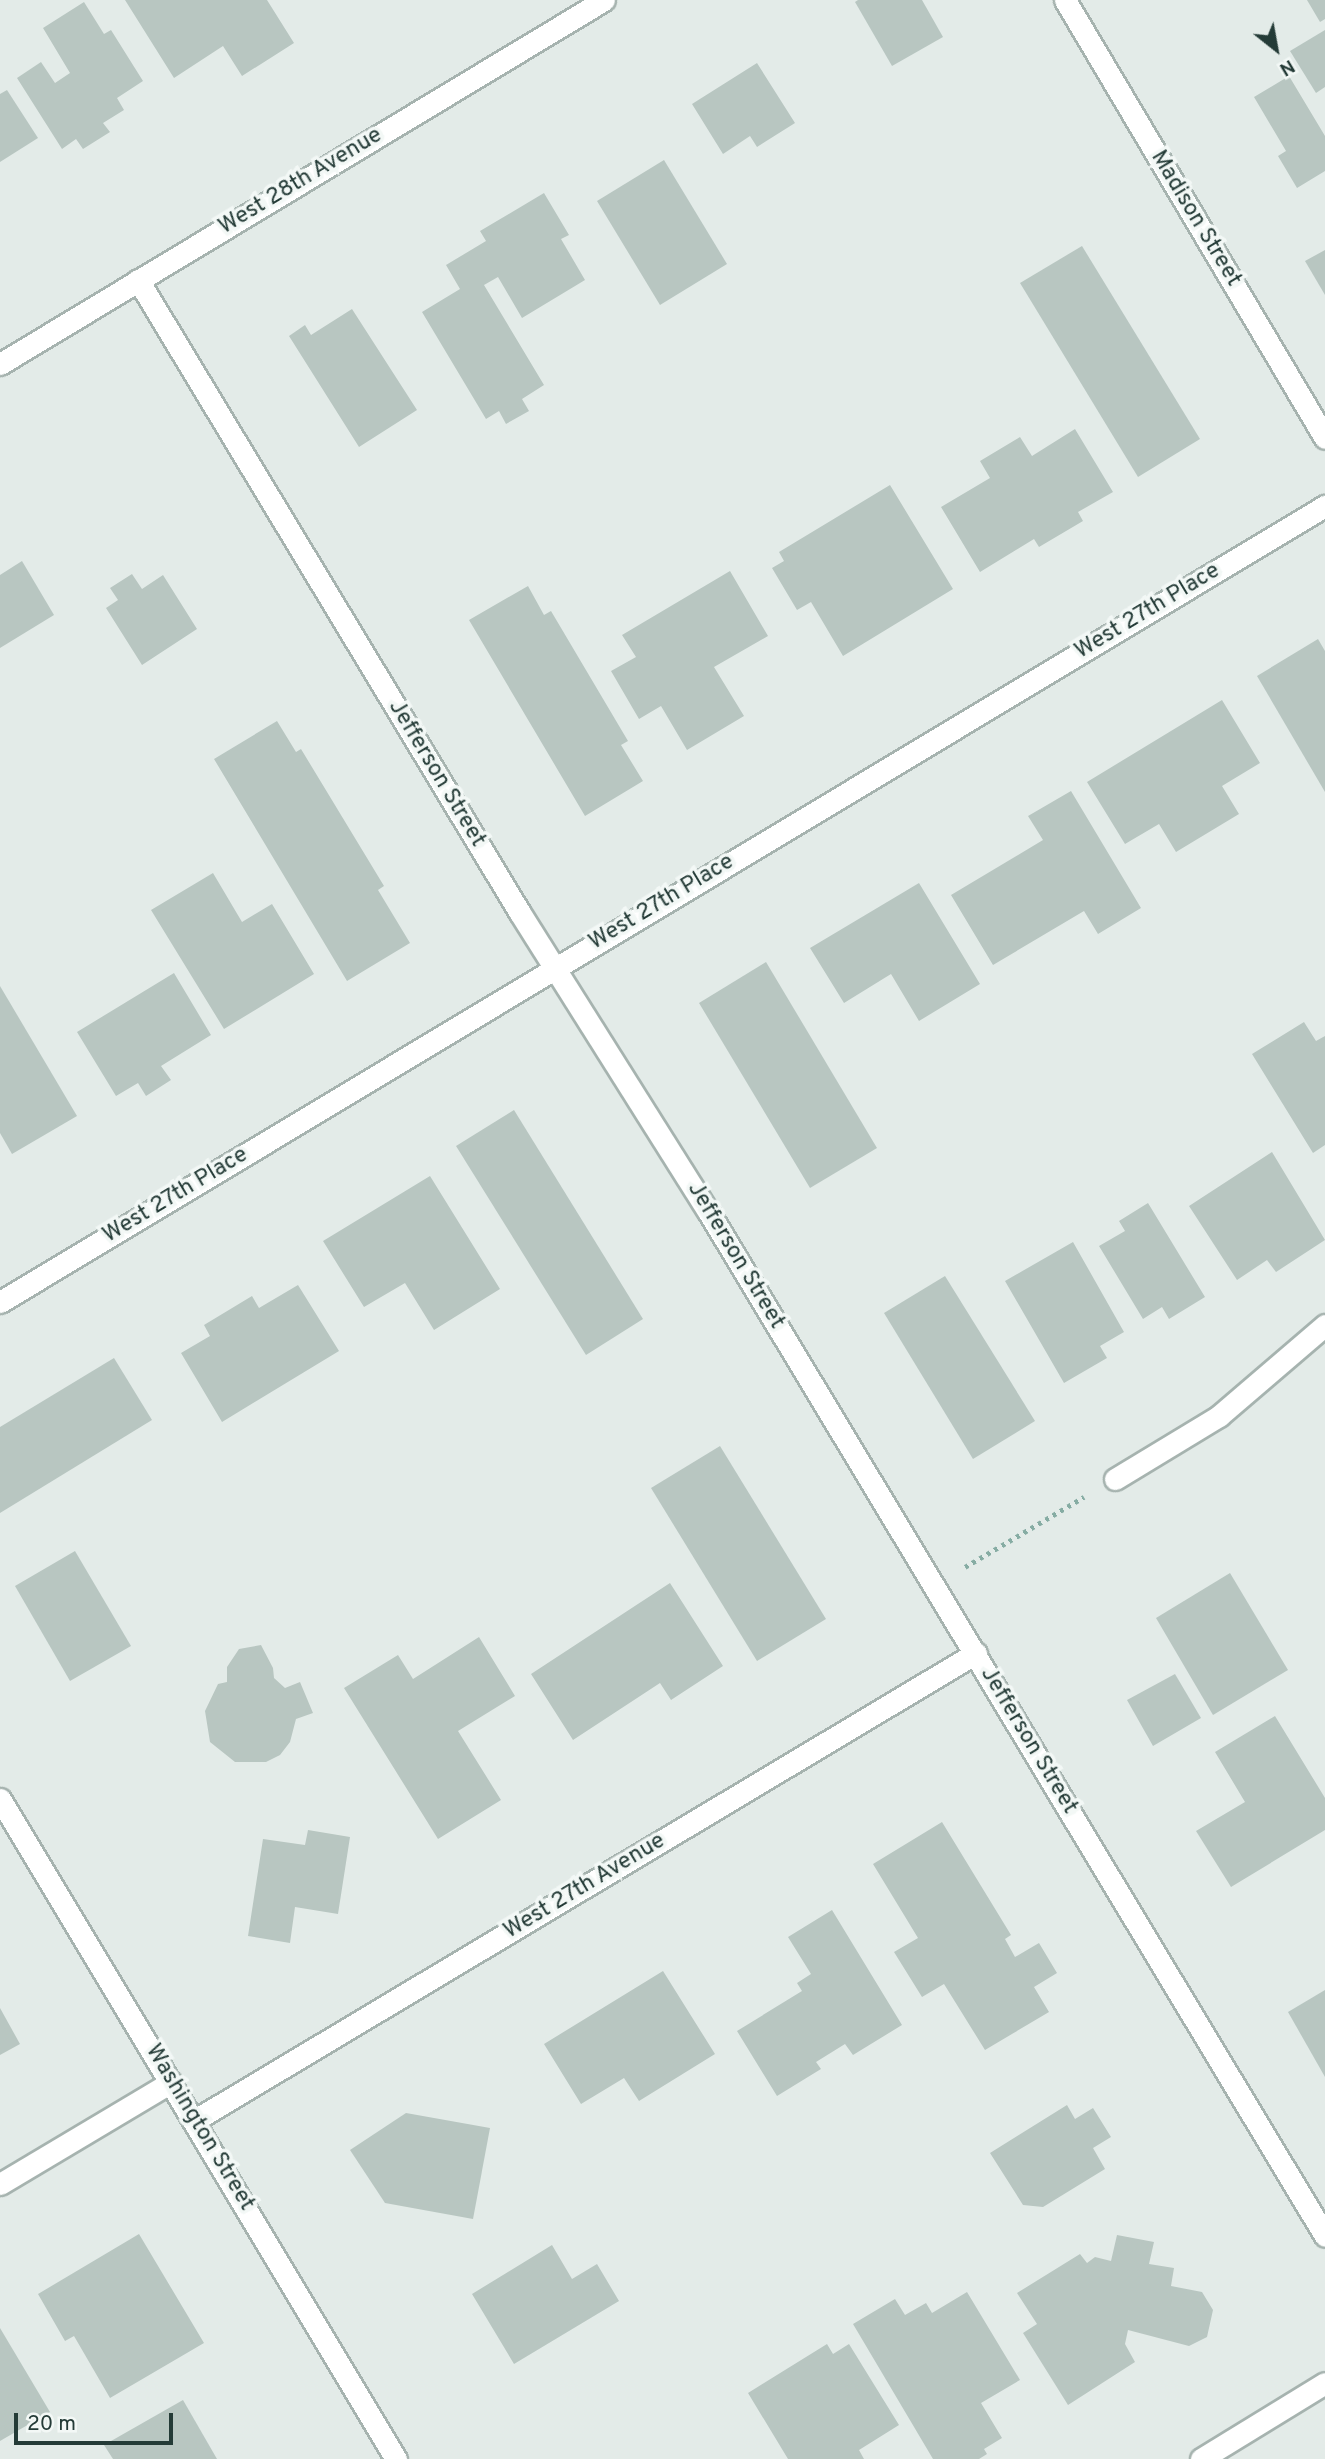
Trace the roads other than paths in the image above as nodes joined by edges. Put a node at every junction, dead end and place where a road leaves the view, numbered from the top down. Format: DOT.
graph roads {
  1 [pos="604,0"];
  2 [pos="1065,0"];
  3 [pos="138,280"];
  4 [pos="0,364"];
  5 [pos="1325,438"];
  6 [pos="1325,506"];
  7 [pos="554,968"];
  8 [pos="0,1302"];
  9 [pos="1325,1325"];
  10 [pos="1115,1479"];
  11 [pos="976,1653"];
  12 [pos="0,1799"];
  13 [pos="171,2082"];
  14 [pos="195,2120"];
  15 [pos="0,2184"];
  16 [pos="1325,2236"];
  17 [pos="1325,2383"];
  18 [pos="396,2459"];
  19 [pos="1200,2459"];
  1 -- 3 [label="street, West 28th Avenue"];
  2 -- 5 [label="street, Madison Street"];
  3 -- 4 [label="street, West 28th Avenue"];
  3 -- 7 [label="street, Jefferson Street"];
  6 -- 7 [label="street, West 27th Place"];
  7 -- 8 [label="street, West 27th Place"];
  7 -- 11 [label="street, Jefferson Street"];
  9 -- 10 [label="street"];
  11 -- 14 [label="street, West 27th Avenue"];
  11 -- 16 [label="street, Jefferson Street"];
  12 -- 13 [label="street, Washington Street"];
  13 -- 14 [label="street, Washington Street"];
  13 -- 15 [label="street"];
  14 -- 18 [label="street, Washington Street"];
  17 -- 19 [label="street"];
}
